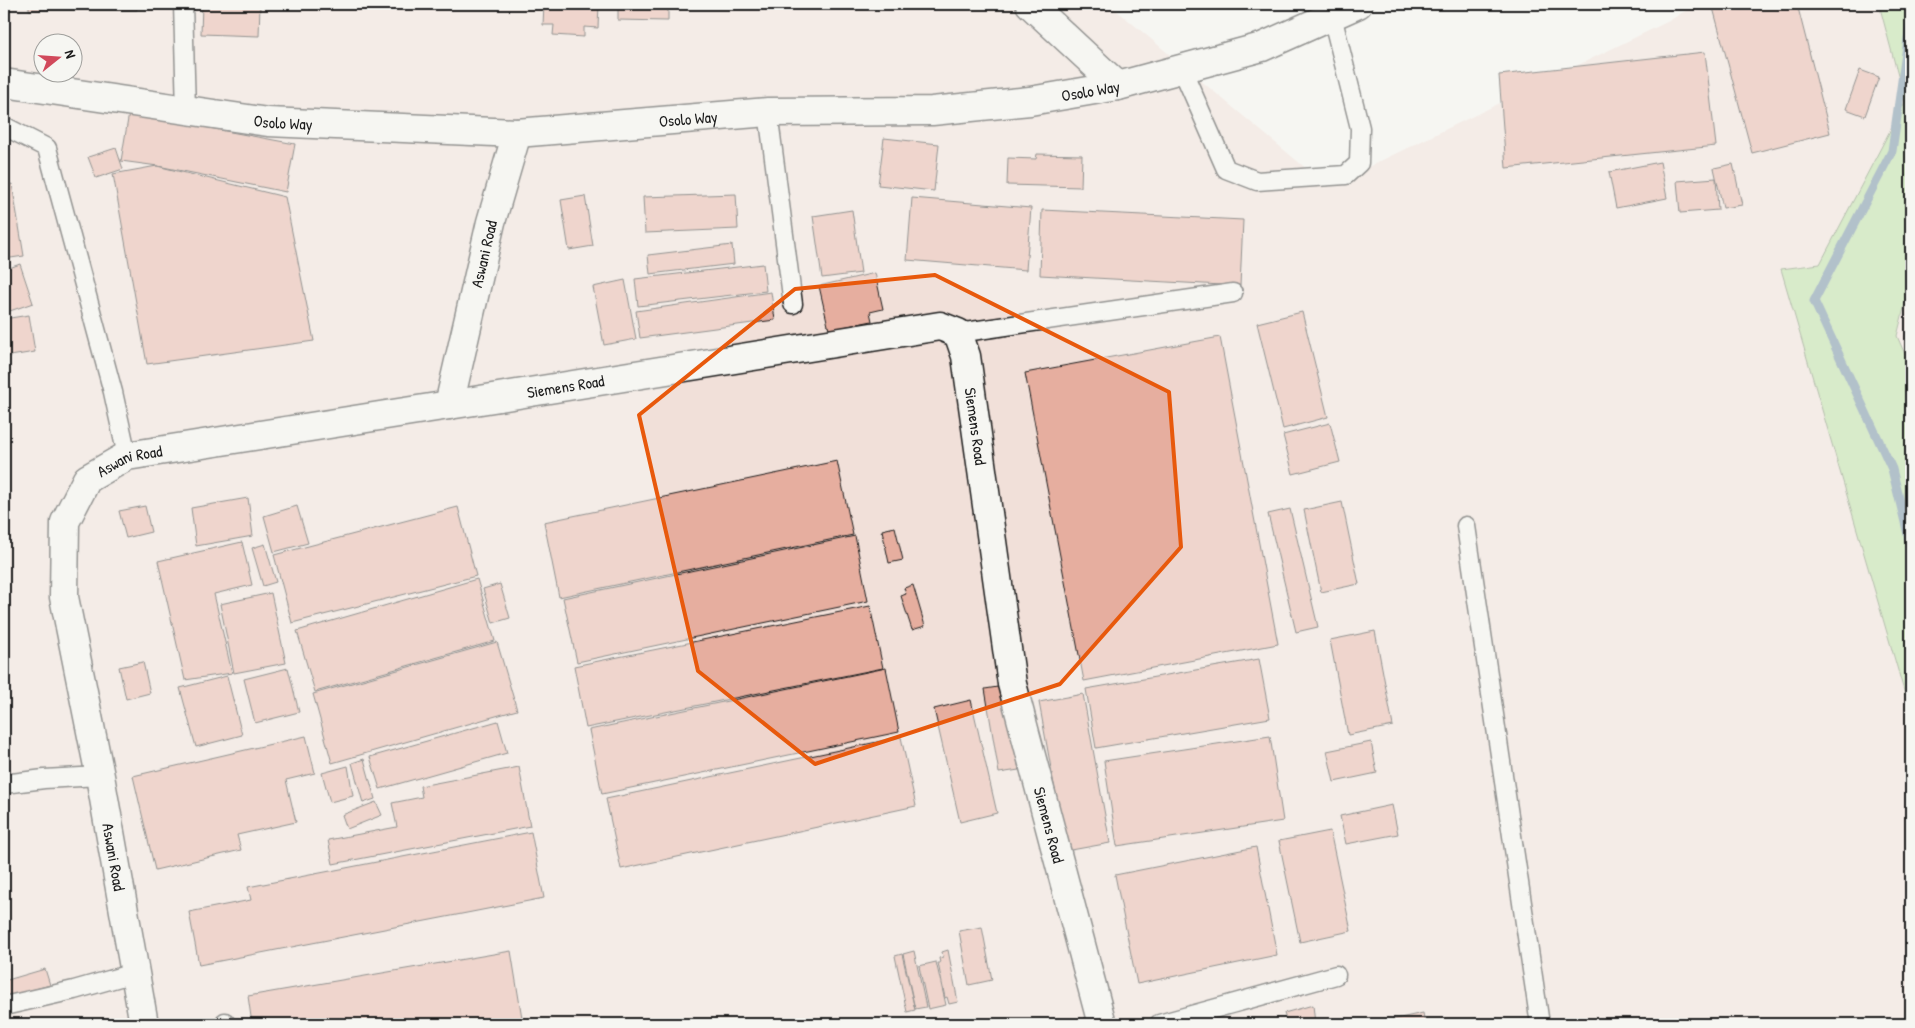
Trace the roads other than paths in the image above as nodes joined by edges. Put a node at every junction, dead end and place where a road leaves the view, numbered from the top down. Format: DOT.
graph roads {
  1 [pos="183,4"];
  2 [pos="1030,4"];
  3 [pos="1358,4"];
  4 [pos="1332,16"];
  5 [pos="1182,70"];
  6 [pos="4,83"];
  7 [pos="1118,86"];
  8 [pos="186,110"];
  9 [pos="768,112"];
  10 [pos="4,126"];
  11 [pos="517,133"];
  12 [pos="1233,293"];
  13 [pos="792,304"];
  14 [pos="958,333"];
  15 [pos="449,405"];
  16 [pos="127,456"];
  17 [pos="1466,526"];
  18 [pos="100,776"];
  19 [pos="4,784"];
  20 [pos="134,973"];
  21 [pos="1336,974"];
  22 [pos="4,1006"];
  23 [pos="144,1024"];
  24 [pos="1102,1024"];
  25 [pos="1159,1024"];
  26 [pos="1540,1024"];
  1 -- 8 [label="lane"];
  2 -- 7 [label="street"];
  3 -- 4 [label="street, Osolo Way"];
  4 -- 5 [label="street, Osolo Way"];
  4 -- 5 [label="lane"];
  5 -- 7 [label="street, Osolo Way"];
  6 -- 8 [label="street, Osolo Way"];
  7 -- 9 [label="street, Osolo Way"];
  8 -- 11 [label="street, Osolo Way"];
  9 -- 11 [label="street, Osolo Way"];
  9 -- 13 [label="lane"];
  10 -- 16 [label="lane"];
  11 -- 15 [label="street, Aswani Road"];
  12 -- 14 [label="lane"];
  14 -- 15 [label="street, Siemens Road"];
  14 -- 24 [label="street, Siemens Road"];
  15 -- 16 [label="street, Aswani Road"];
  16 -- 18 [label="street, Aswani Road"];
  17 -- 26 [label="lane"];
  18 -- 19 [label="lane"];
  18 -- 20 [label="street, Aswani Road"];
  20 -- 22 [label="lane"];
  20 -- 23 [label="street, Aswani Road"];
  21 -- 25 [label="lane"];
}
